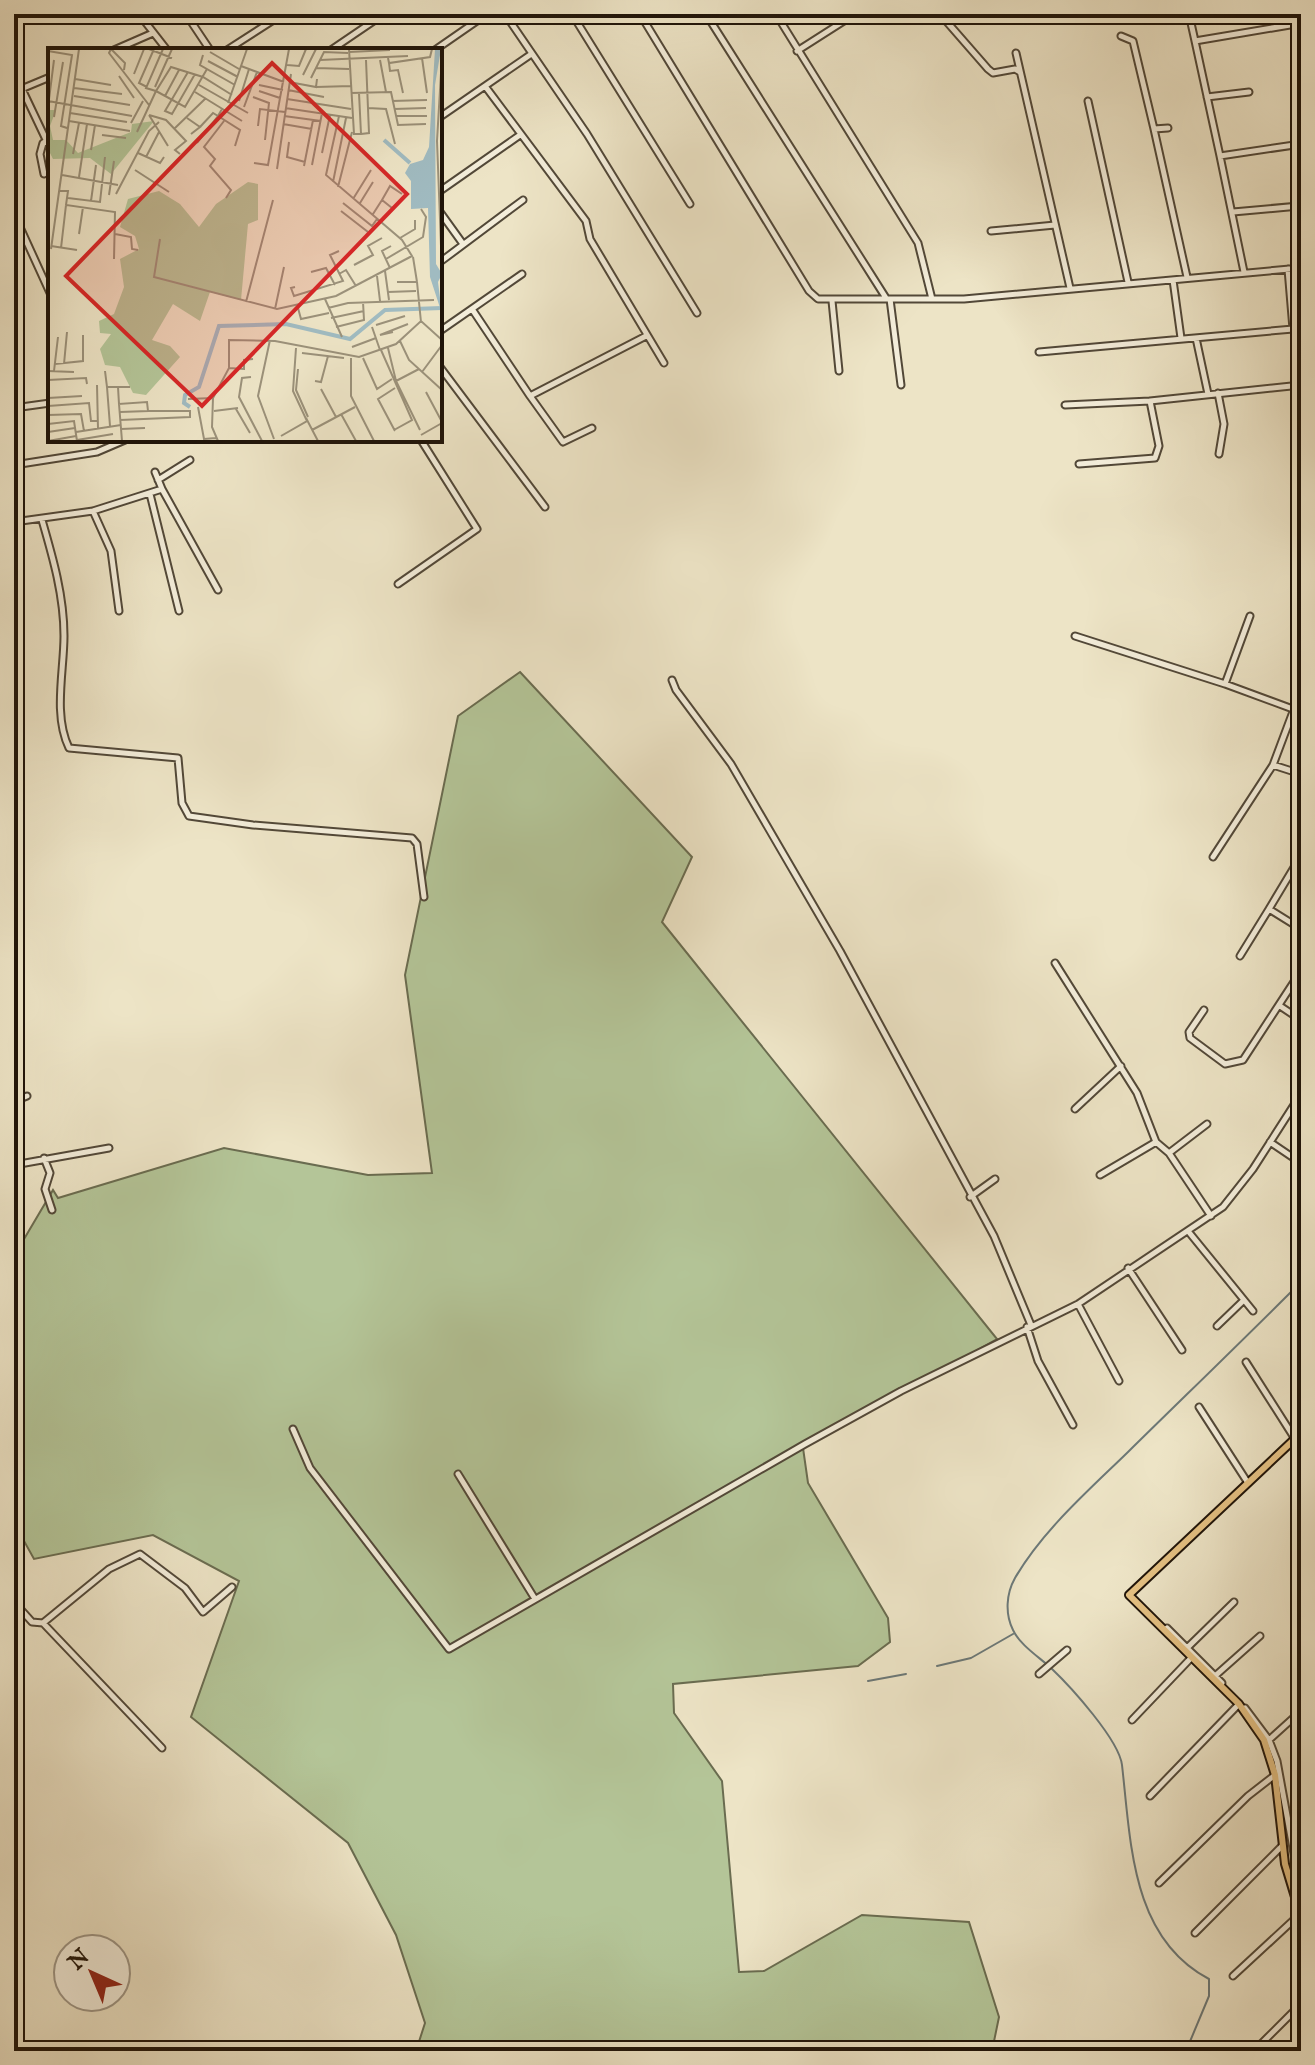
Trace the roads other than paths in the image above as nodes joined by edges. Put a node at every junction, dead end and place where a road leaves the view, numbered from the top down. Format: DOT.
graph roads {
  1 [pos="139,14"];
  2 [pos="186,14"];
  3 [pos="283,14"];
  4 [pos="384,14"];
  5 [pos="487,14"];
  6 [pos="505,14"];
  7 [pos="572,14"];
  8 [pos="640,14"];
  9 [pos="706,14"];
  10 [pos="776,14"];
  11 [pos="855,14"];
  12 [pos="950,14"];
  13 [pos="1189,14"];
  14 [pos="1290,25"];
  15 [pos="153,33"];
  16 [pos="1121,36"];
  17 [pos="1195,41"];
  18 [pos="119,48"];
  19 [pos="165,48"];
  20 [pos="209,48"];
  21 [pos="230,48"];
  22 [pos="334,48"];
  23 [pos="438,48"];
  24 [pos="797,51"];
  25 [pos="1016,53"];
  26 [pos="530,55"];
  27 [pos="1021,73"];
  28 [pos="48,78"];
  29 [pos="485,86"];
  30 [pos="22,89"];
  31 [pos="14,92"];
  32 [pos="1249,92"];
  33 [pos="1207,97"];
  34 [pos="1088,101"];
  35 [pos="442,116"];
  36 [pos="1168,128"];
  37 [pos="1154,129"];
  38 [pos="520,135"];
  39 [pos="48,141"];
  40 [pos="48,144"];
  41 [pos="1301,144"];
  42 [pos="1220,156"];
  43 [pos="44,174"];
  44 [pos="442,190"];
  45 [pos="523,200"];
  46 [pos="690,204"];
  47 [pos="1299,206"];
  48 [pos="1233,212"];
  49 [pos="14,214"];
  50 [pos="442,215"];
  51 [pos="16,225"];
  52 [pos="1055,225"];
  53 [pos="991,231"];
  54 [pos="463,244"];
  55 [pos="442,260"];
  56 [pos="1301,268"];
  57 [pos="1288,269"];
  58 [pos="1244,272"];
  59 [pos="522,274"];
  60 [pos="1187,277"];
  61 [pos="1173,279"];
  62 [pos="1128,282"];
  63 [pos="1070,288"];
  64 [pos="48,289"];
  65 [pos="888,299"];
  66 [pos="932,299"];
  67 [pos="832,301"];
  68 [pos="472,309"];
  69 [pos="697,313"];
  70 [pos="1301,328"];
  71 [pos="1293,329"];
  72 [pos="442,330"];
  73 [pos="646,335"];
  74 [pos="1181,338"];
  75 [pos="1196,338"];
  76 [pos="1039,352"];
  77 [pos="664,363"];
  78 [pos="442,370"];
  79 [pos="839,371"];
  80 [pos="901,385"];
  81 [pos="1301,385"];
  82 [pos="1218,393"];
  83 [pos="1208,394"];
  84 [pos="530,396"];
  85 [pos="1150,401"];
  86 [pos="48,403"];
  87 [pos="1065,405"];
  88 [pos="14,408"];
  89 [pos="592,428"];
  90 [pos="120,442"];
  91 [pos="422,442"];
  92 [pos="1219,454"];
  93 [pos="190,460"];
  94 [pos="1079,464"];
  95 [pos="14,465"];
  96 [pos="155,472"];
  97 [pos="158,480"];
  98 [pos="162,489"];
  99 [pos="150,494"];
  100 [pos="545,507"];
  101 [pos="93,511"];
  102 [pos="42,520"];
  103 [pos="14,522"];
  104 [pos="398,584"];
  105 [pos="218,590"];
  106 [pos="119,611"];
  107 [pos="179,611"];
  108 [pos="1250,616"];
  109 [pos="1075,636"];
  110 [pos="672,680"];
  111 [pos="1225,684"];
  112 [pos="1298,710"];
  113 [pos="1273,765"];
  114 [pos="1301,774"];
  115 [pos="1213,857"];
  116 [pos="1296,864"];
  117 [pos="424,897"];
  118 [pos="1269,909"];
  119 [pos="1301,929"];
  120 [pos="1240,956"];
  121 [pos="1055,963"];
  122 [pos="1301,971"];
  123 [pos="1280,1006"];
  124 [pos="1204,1010"];
  125 [pos="1301,1020"];
  126 [pos="1121,1066"];
  127 [pos="14,1083"];
  128 [pos="1301,1094"];
  129 [pos="27,1096"];
  130 [pos="1075,1109"];
  131 [pos="1207,1124"];
  132 [pos="1156,1142"];
  133 [pos="1270,1142"];
  134 [pos="109,1148"];
  135 [pos="1169,1153"];
  136 [pos="44,1158"];
  137 [pos="1301,1163"];
  138 [pos="14,1165"];
  139 [pos="1100,1175"];
  140 [pos="995,1179"];
  141 [pos="970,1197"];
  142 [pos="52,1210"];
  143 [pos="1211,1216"];
  144 [pos="1188,1231"];
  145 [pos="1128,1268"];
  146 [pos="1244,1300"];
  147 [pos="1078,1304"];
  148 [pos="1253,1311"];
  149 [pos="1029,1326"];
  150 [pos="1217,1326"];
  151 [pos="1182,1350"];
  152 [pos="1246,1362"];
  153 [pos="1119,1381"];
  154 [pos="1199,1407"];
  155 [pos="1073,1425"];
  156 [pos="293,1429"];
  157 [pos="1298,1436"];
  158 [pos="458,1474"];
  159 [pos="1248,1483"];
  160 [pos="232,1587"];
  161 [pos="535,1599"];
  162 [pos="14,1602"];
  163 [pos="1234,1602"];
  164 [pos="1157,1620"];
  165 [pos="43,1623"];
  166 [pos="1260,1636"];
  167 [pos="1187,1648"];
  168 [pos="1067,1650"];
  169 [pos="1191,1658"];
  170 [pos="1039,1674"];
  171 [pos="1215,1676"];
  172 [pos="1239,1704"];
  173 [pos="1301,1711"];
  174 [pos="1132,1720"];
  175 [pos="1269,1740"];
  176 [pos="162,1748"];
  177 [pos="1275,1775"];
  178 [pos="1150,1796"];
  179 [pos="1282,1846"];
  180 [pos="1301,1860"];
  181 [pos="1294,1866"];
  182 [pos="1159,1883"];
  183 [pos="1301,1892"];
  184 [pos="1300,1915"];
  185 [pos="1195,1933"];
  186 [pos="1233,1976"];
  187 [pos="1301,2004"];
  188 [pos="1254,2051"];
  1 -- 15 [label="street"];
  2 -- 20 [label="street"];
  3 -- 21 [label="street"];
  4 -- 22 [label="street"];
  5 -- 23 [label="street"];
  6 -- 26 [label="street"];
  7 -- 46 [label="street"];
  8 -- 67 [label="street"];
  9 -- 65 [label="street"];
  10 -- 24 [label="street"];
  11 -- 24 [label="street"];
  12 -- 27 [label="street"];
  13 -- 17 [label="street"];
  14 -- 17 [label="street"];
  15 -- 18 [label="street"];
  15 -- 19 [label="street"];
  16 -- 37 [label="street"];
  17 -- 33 [label="street"];
  24 -- 66 [label="street"];
  25 -- 27 [label="street"];
  26 -- 29 [label="street"];
  26 -- 69 [label="street"];
  27 -- 52 [label="street"];
  28 -- 30 [label="street"];
  29 -- 35 [label="street"];
  29 -- 38 [label="street"];
  30 -- 31 [label="street"];
  30 -- 39 [label="street"];
  32 -- 33 [label="street"];
  33 -- 42 [label="street"];
  34 -- 62 [label="street"];
  36 -- 37 [label="street"];
  37 -- 60 [label="street"];
  38 -- 44 [label="street"];
  38 -- 73 [label="street"];
  40 -- 43 [label="street"];
  41 -- 42 [label="street"];
  42 -- 48 [label="street"];
  45 -- 54 [label="street"];
  47 -- 48 [label="street"];
  48 -- 58 [label="street"];
  49 -- 51 [label="street"];
  50 -- 54 [label="street"];
  51 -- 64 [label="street"];
  52 -- 53 [label="street"];
  52 -- 63 [label="street"];
  54 -- 55 [label="street"];
  56 -- 57 [label="street"];
  57 -- 58 [label="street"];
  57 -- 71 [label="street"];
  58 -- 60 [label="street"];
  59 -- 68 [label="street"];
  60 -- 61 [label="street"];
  61 -- 62 [label="street"];
  61 -- 74 [label="street"];
  62 -- 63 [label="street"];
  63 -- 66 [label="street"];
  65 -- 66 [label="street"];
  65 -- 67 [label="street"];
  65 -- 80 [label="street"];
  67 -- 79 [label="street"];
  68 -- 72 [label="street"];
  68 -- 84 [label="street"];
  70 -- 71 [label="street"];
  71 -- 75 [label="street"];
  73 -- 77 [label="street"];
  73 -- 84 [label="street"];
  74 -- 75 [label="street"];
  74 -- 76 [label="street"];
  75 -- 83 [label="street"];
  78 -- 100 [label="street"];
  81 -- 82 [label="street"];
  82 -- 83 [label="street"];
  82 -- 92 [label="street"];
  83 -- 85 [label="street"];
  84 -- 89 [label="street"];
  85 -- 87 [label="street"];
  85 -- 94 [label="street"];
  86 -- 88 [label="street"];
  90 -- 95 [label="street"];
  91 -- 104 [label="street"];
  93 -- 97 [label="street"];
  96 -- 97 [label="street"];
  97 -- 98 [label="street"];
  98 -- 99 [label="street"];
  98 -- 105 [label="street"];
  99 -- 101 [label="street"];
  99 -- 107 [label="street"];
  101 -- 102 [label="street"];
  101 -- 106 [label="street"];
  102 -- 103 [label="street"];
  102 -- 117 [label="street"];
  108 -- 111 [label="street"];
  109 -- 111 [label="street"];
  110 -- 141 [label="street"];
  111 -- 112 [label="street"];
  112 -- 113 [label="street"];
  113 -- 114 [label="street"];
  113 -- 115 [label="street"];
  116 -- 118 [label="street"];
  118 -- 119 [label="street"];
  118 -- 120 [label="street"];
  121 -- 126 [label="street"];
  122 -- 123 [label="street"];
  123 -- 124 [label="street"];
  123 -- 125 [label="street"];
  126 -- 130 [label="street"];
  126 -- 132 [label="street"];
  127 -- 129 [label="street"];
  128 -- 133 [label="street"];
  131 -- 135 [label="street"];
  132 -- 135 [label="street"];
  132 -- 139 [label="street"];
  133 -- 137 [label="street"];
  133 -- 143 [label="street"];
  134 -- 136 [label="street"];
  135 -- 143 [label="street"];
  136 -- 138 [label="street"];
  136 -- 142 [label="street"];
  140 -- 141 [label="street"];
  141 -- 149 [label="street"];
  143 -- 144 [label="street"];
  144 -- 145 [label="street"];
  144 -- 146 [label="street"];
  145 -- 147 [label="street"];
  145 -- 151 [label="street"];
  146 -- 148 [label="street"];
  146 -- 150 [label="street"];
  147 -- 149 [label="street"];
  147 -- 153 [label="street"];
  149 -- 155 [label="street"];
  149 -- 161 [label="street"];
  152 -- 157 [label="street"];
  154 -- 159 [label="street"];
  156 -- 161 [label="street"];
  157 -- 159 [label="main road"];
  158 -- 161 [label="street"];
  159 -- 164 [label="main road"];
  160 -- 165 [label="street"];
  162 -- 165 [label="street"];
  163 -- 167 [label="street"];
  164 -- 167 [label="street"];
  164 -- 169 [label="main road"];
  165 -- 176 [label="street"];
  166 -- 171 [label="street"];
  167 -- 171 [label="street"];
  168 -- 170 [label="street"];
  169 -- 172 [label="main road"];
  169 -- 174 [label="street"];
  171 -- 175 [label="street"];
  172 -- 177 [label="main road"];
  172 -- 178 [label="street"];
  173 -- 175 [label="street"];
  175 -- 181 [label="street"];
  177 -- 179 [label="main road"];
  177 -- 182 [label="street"];
  179 -- 184 [label="main road"];
  179 -- 185 [label="street"];
  180 -- 181 [label="street"];
  181 -- 183 [label="street"];
  184 -- 186 [label="street"];
  187 -- 188 [label="street"];
}
